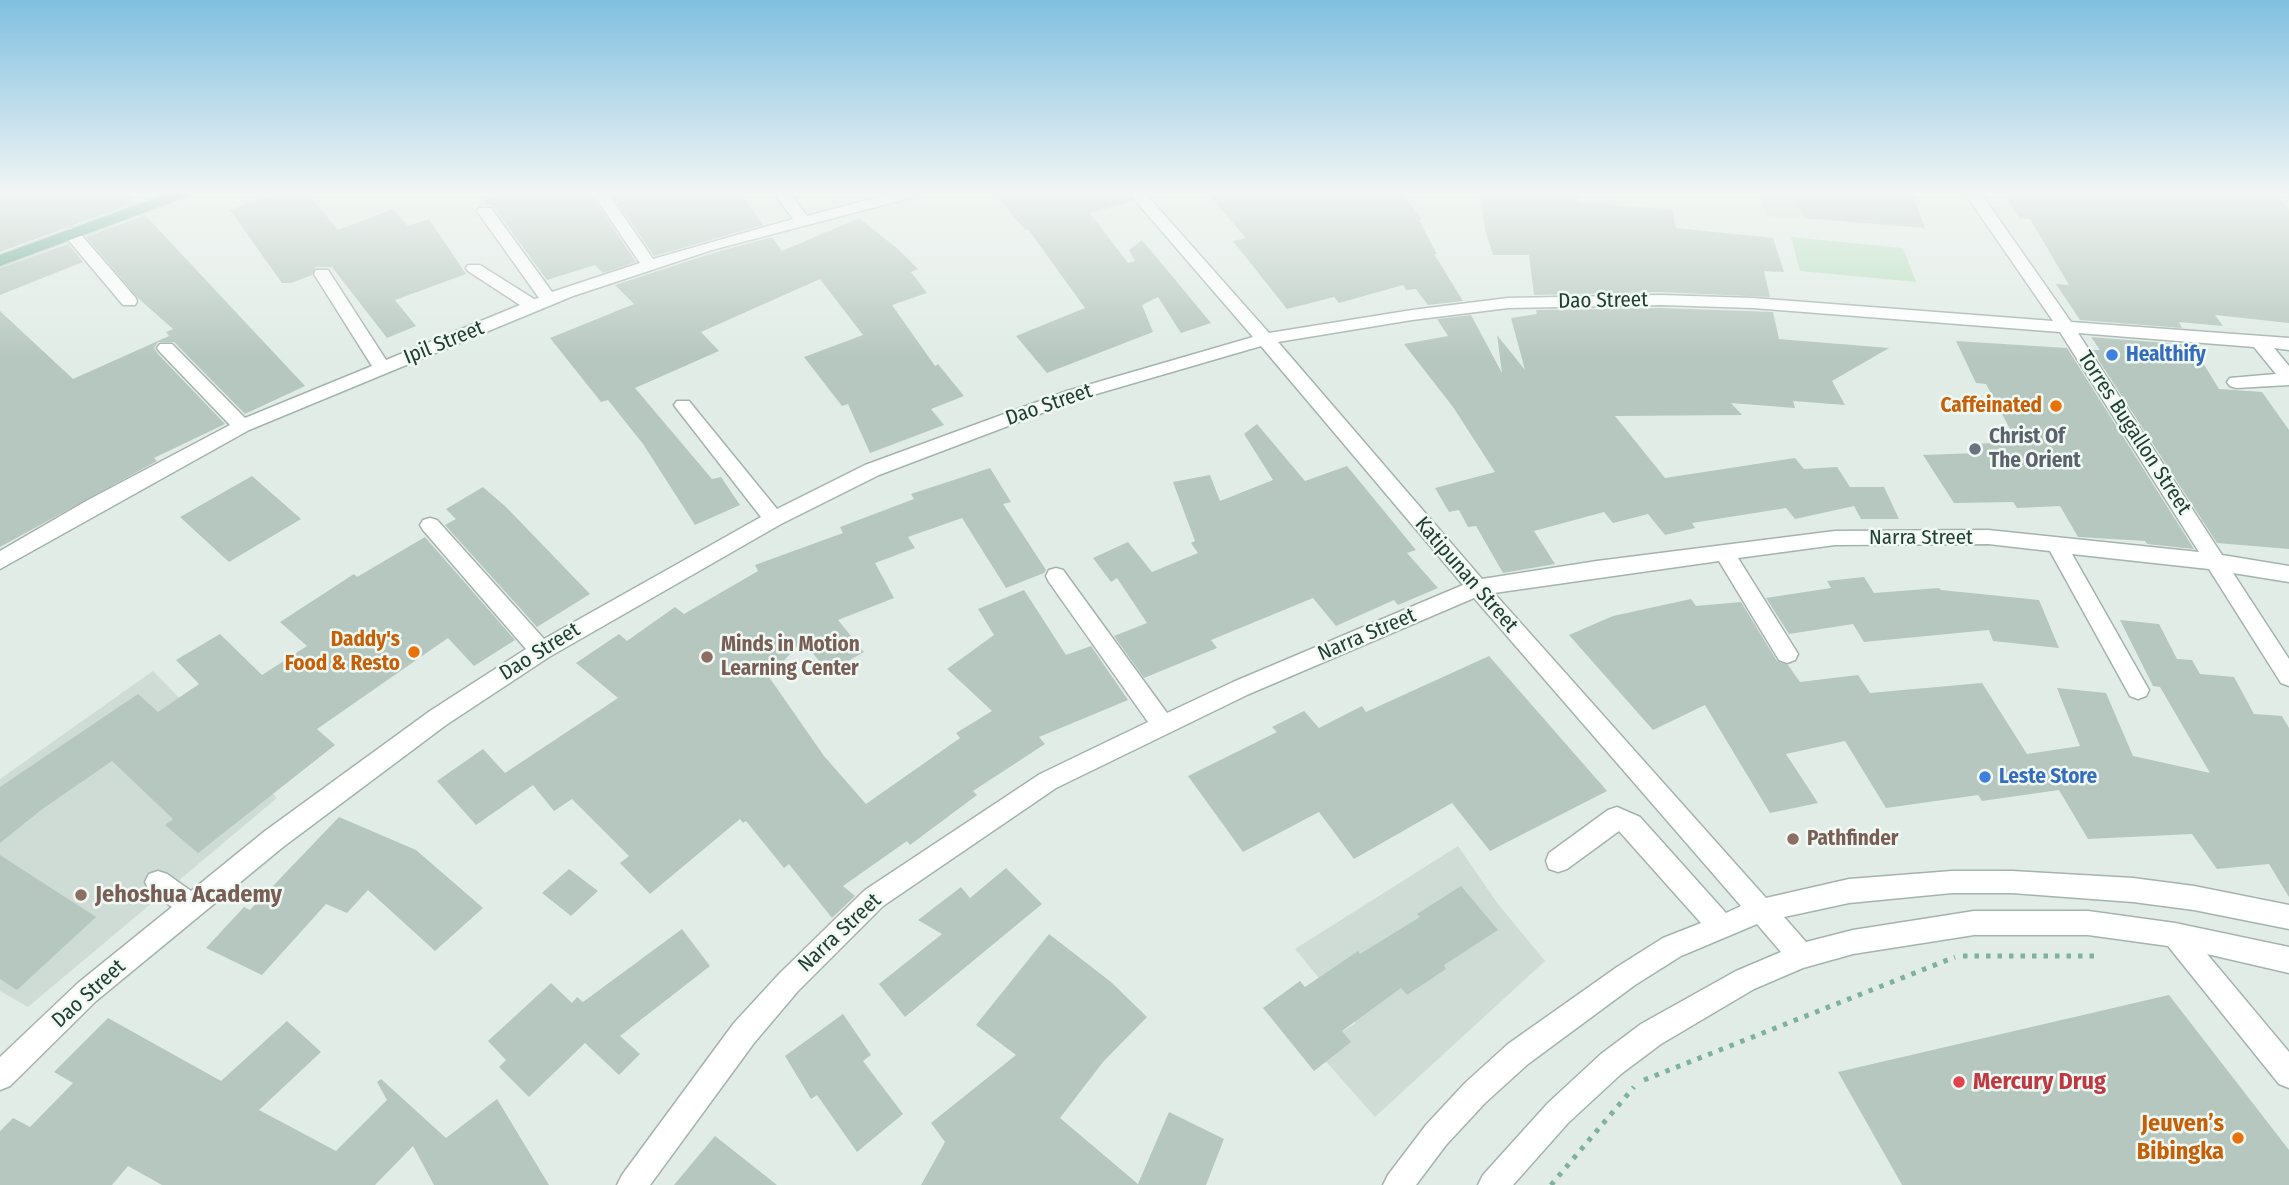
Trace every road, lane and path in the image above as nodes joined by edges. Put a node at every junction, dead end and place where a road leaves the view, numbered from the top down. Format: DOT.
graph roads {
  1 [pos="35,247"];
  2 [pos="83,247"];
  3 [pos="507,247"];
  4 [pos="637,247"];
  5 [pos="705,247"];
  6 [pos="1185,247"];
  7 [pos="2010,247"];
  8 [pos="0,261"];
  9 [pos="650,266"];
  10 [pos="474,268"];
  11 [pos="321,274"];
  12 [pos="129,301"];
  13 [pos="541,303"];
  14 [pos="2065,326"];
  15 [pos="1265,339"];
  16 [pos="2259,341"];
  17 [pos="2289,344"];
  18 [pos="166,348"];
  19 [pos="383,369"];
  20 [pos="2236,382"];
  21 [pos="683,405"];
  22 [pos="242,426"];
  23 [pos="775,519"];
  24 [pos="430,525"];
  25 [pos="2057,545"];
  26 [pos="1724,552"];
  27 [pos="0,561"];
  28 [pos="2216,562"];
  29 [pos="2289,574"];
  30 [pos="1056,576"];
  31 [pos="1477,588"];
  32 [pos="541,650"];
  33 [pos="1787,654"];
  34 [pos="2289,677"];
  35 [pos="2137,690"];
  36 [pos="1163,726"];
  37 [pos="1559,861"];
  38 [pos="158,882"];
  39 [pos="192,906"];
  40 [pos="1759,911"];
  41 [pos="2289,917"];
  42 [pos="1720,925"];
  43 [pos="2175,935"];
  44 [pos="1801,956"];
  45 [pos="2108,956"];
  46 [pos="2289,960"];
  47 [pos="2289,1074"];
  48 [pos="0,1076"];
  49 [pos="632,1185"];
  50 [pos="1398,1185"];
  51 [pos="1493,1185"];
  52 [pos="1550,1185"];
  1 -- 8 [label="main road"];
  2 -- 12 [label="street"];
  3 -- 13 [label="street"];
  4 -- 9 [label="street"];
  5 -- 9 [label="street, Ipil Street"];
  6 -- 15 [label="street, Katipunan Street"];
  7 -- 14 [label="street, Torres Bugallon Street"];
  9 -- 13 [label="street, Ipil Street"];
  10 -- 13 [label="street"];
  11 -- 19 [label="street"];
  13 -- 19 [label="street, Ipil Street"];
  14 -- 15 [label="street, Dao Street"];
  14 -- 16 [label="street, Dao Street"];
  14 -- 28 [label="street, Torres Bugallon Street"];
  15 -- 23 [label="street, Dao Street"];
  15 -- 31 [label="street, Katipunan Street"];
  16 -- 17 [label="street, Dao Street"];
  16 -- 20 [label="street"];
  18 -- 22 [label="street"];
  19 -- 22 [label="street, Ipil Street"];
  21 -- 23 [label="street"];
  22 -- 27 [label="street, Ipil Street"];
  23 -- 32 [label="street, Dao Street"];
  24 -- 32 [label="street"];
  25 -- 26 [label="street, Narra Street"];
  25 -- 28 [label="street, Narra Street"];
  25 -- 35 [label="street"];
  26 -- 31 [label="street, Narra Street"];
  26 -- 33 [label="street"];
  28 -- 29 [label="street, Narra Street"];
  28 -- 34 [label="street, Torres Bugallon Street"];
  30 -- 36 [label="street"];
  31 -- 36 [label="street, Narra Street"];
  31 -- 40 [label="street, Katipunan Street"];
  32 -- 39 [label="street, Dao Street"];
  36 -- 49 [label="street, Narra Street"];
  37 -- 42 [label="street"];
  38 -- 39 [label="street"];
  39 -- 48 [label="street, Dao Street"];
  40 -- 41 [label="street"];
  40 -- 42 [label="street"];
  40 -- 44 [label="street, Katipunan Street"];
  42 -- 50 [label="street"];
  43 -- 44 [label="street"];
  43 -- 46 [label="street"];
  43 -- 47 [label="street"];
  44 -- 51 [label="street"];
  45 -- 52 [label="path"];
}
